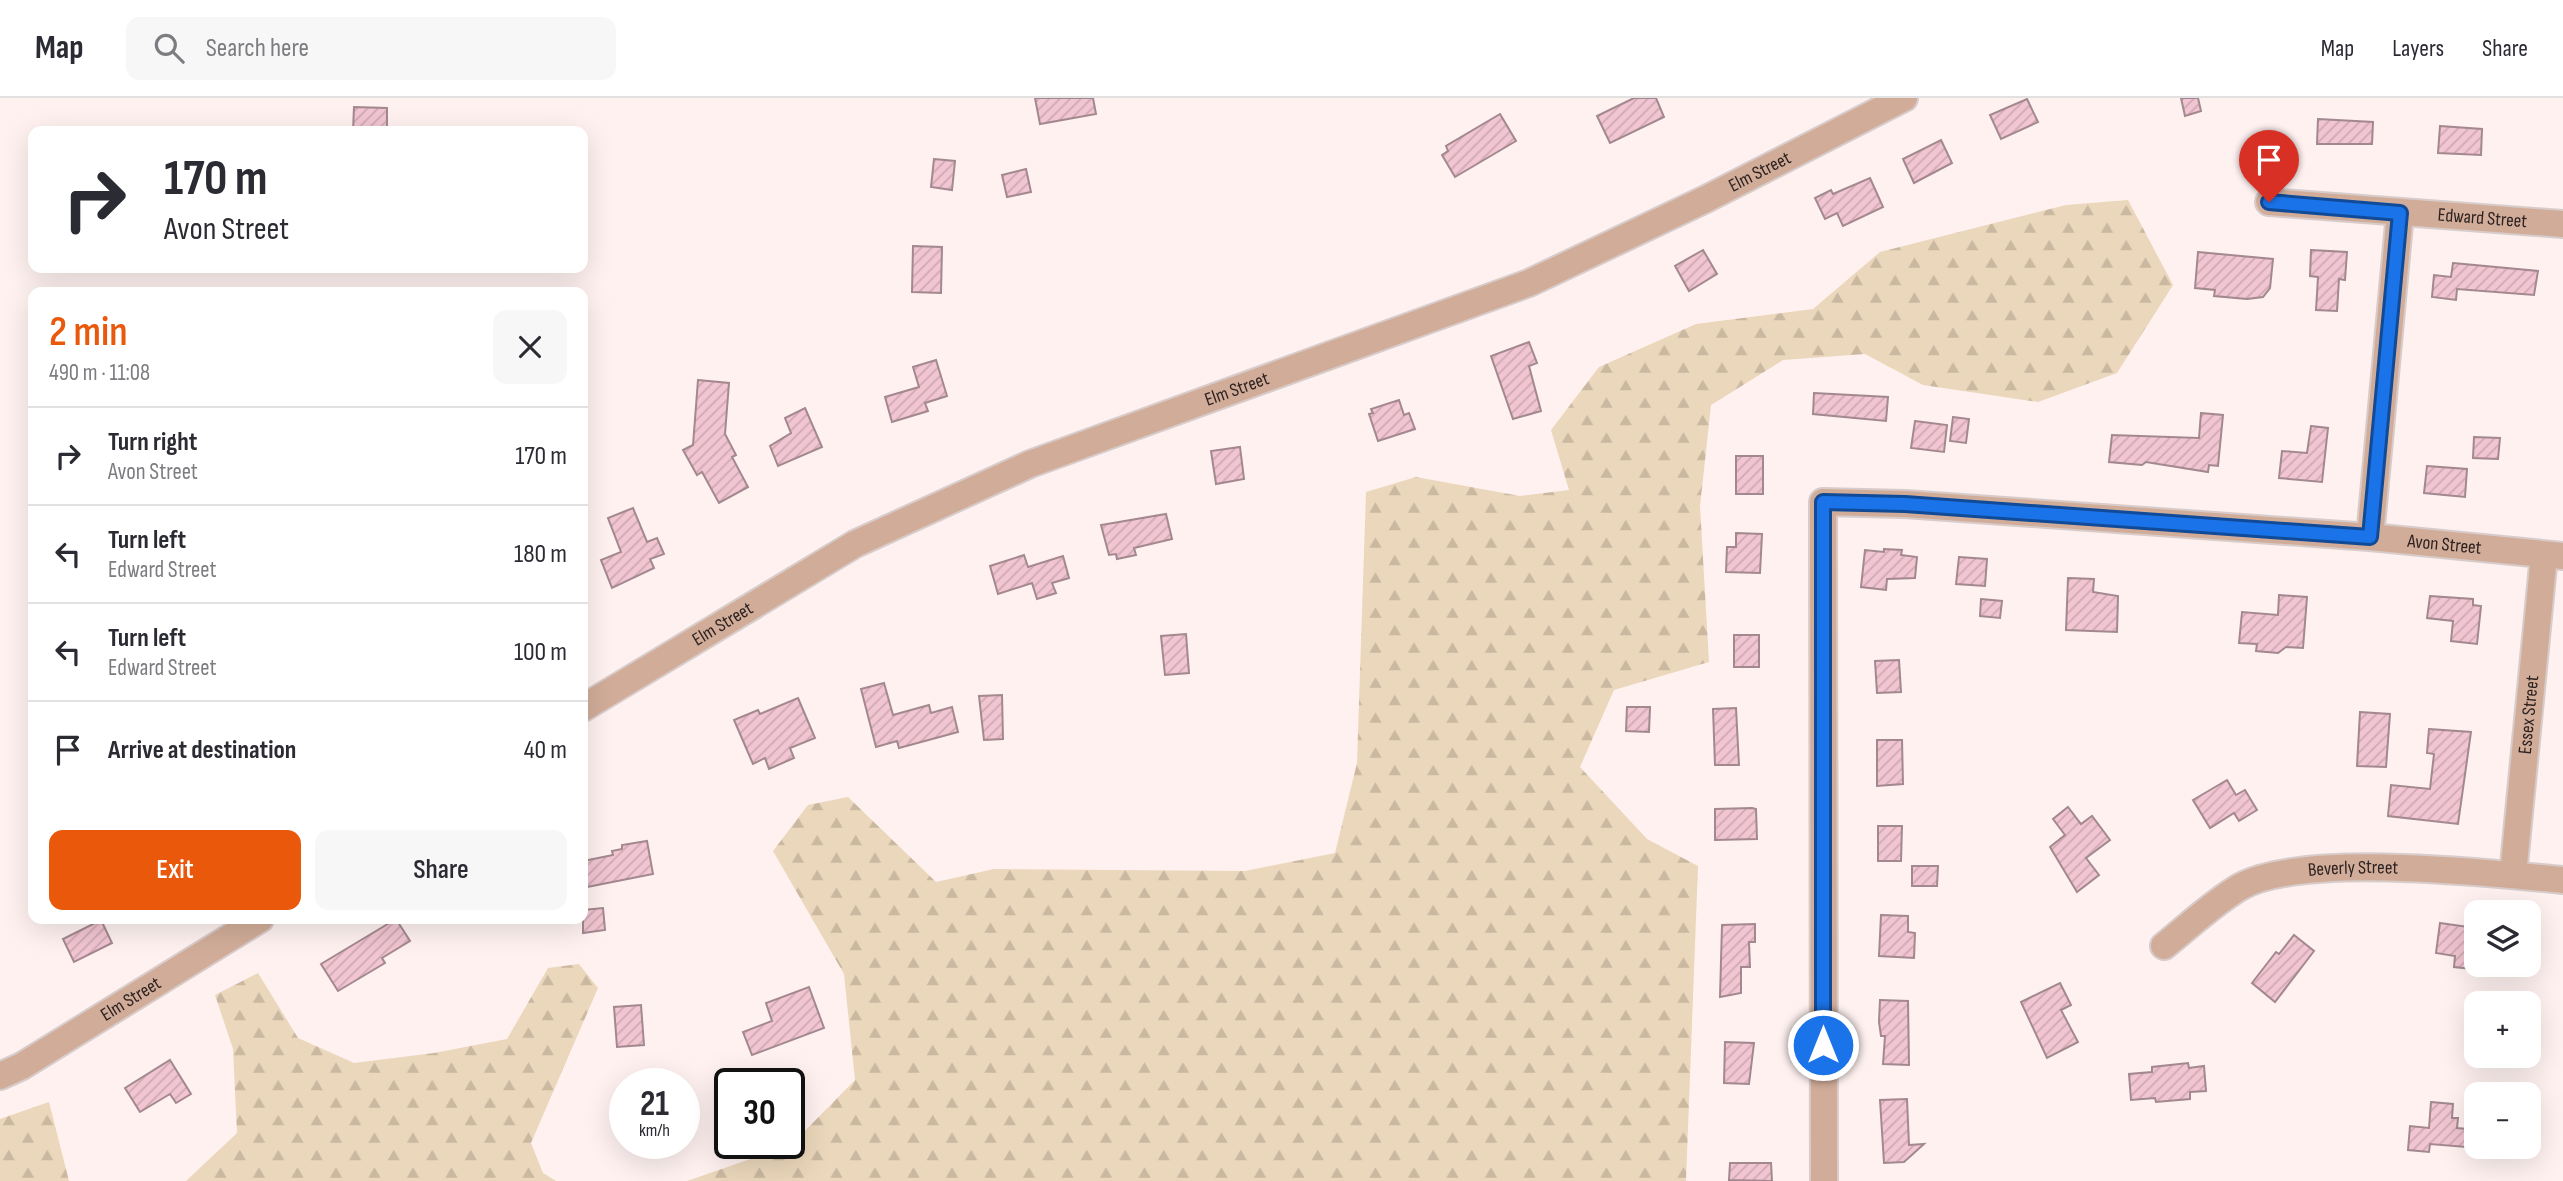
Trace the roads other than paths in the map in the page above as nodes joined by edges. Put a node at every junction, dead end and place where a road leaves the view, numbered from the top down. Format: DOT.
graph roads {
  1 [pos="1904,98"];
  2 [pos="2269,202"];
  3 [pos="2400,213"];
  4 [pos="2563,224"];
  5 [pos="2370,537"];
  6 [pos="2554,556"];
  7 [pos="588,705"];
  8 [pos="2514,875"];
  9 [pos="2563,880"];
  10 [pos="252,924"];
  11 [pos="2164,946"];
  12 [pos="0,1076"];
  13 [pos="1824,1181"];
  1 -- 7 [label="street, Elm Street"];
  2 -- 3 [label="street, Edward Street"];
  3 -- 4 [label="street, Edward Street"];
  3 -- 5 [label="street"];
  5 -- 6 [label="street, Avon Street"];
  5 -- 13 [label="street, Avon Street"];
  6 -- 8 [label="street, Essex Street"];
  8 -- 9 [label="street, Beverly Street"];
  8 -- 11 [label="street, Beverly Street"];
  10 -- 12 [label="street, Elm Street"];
}
